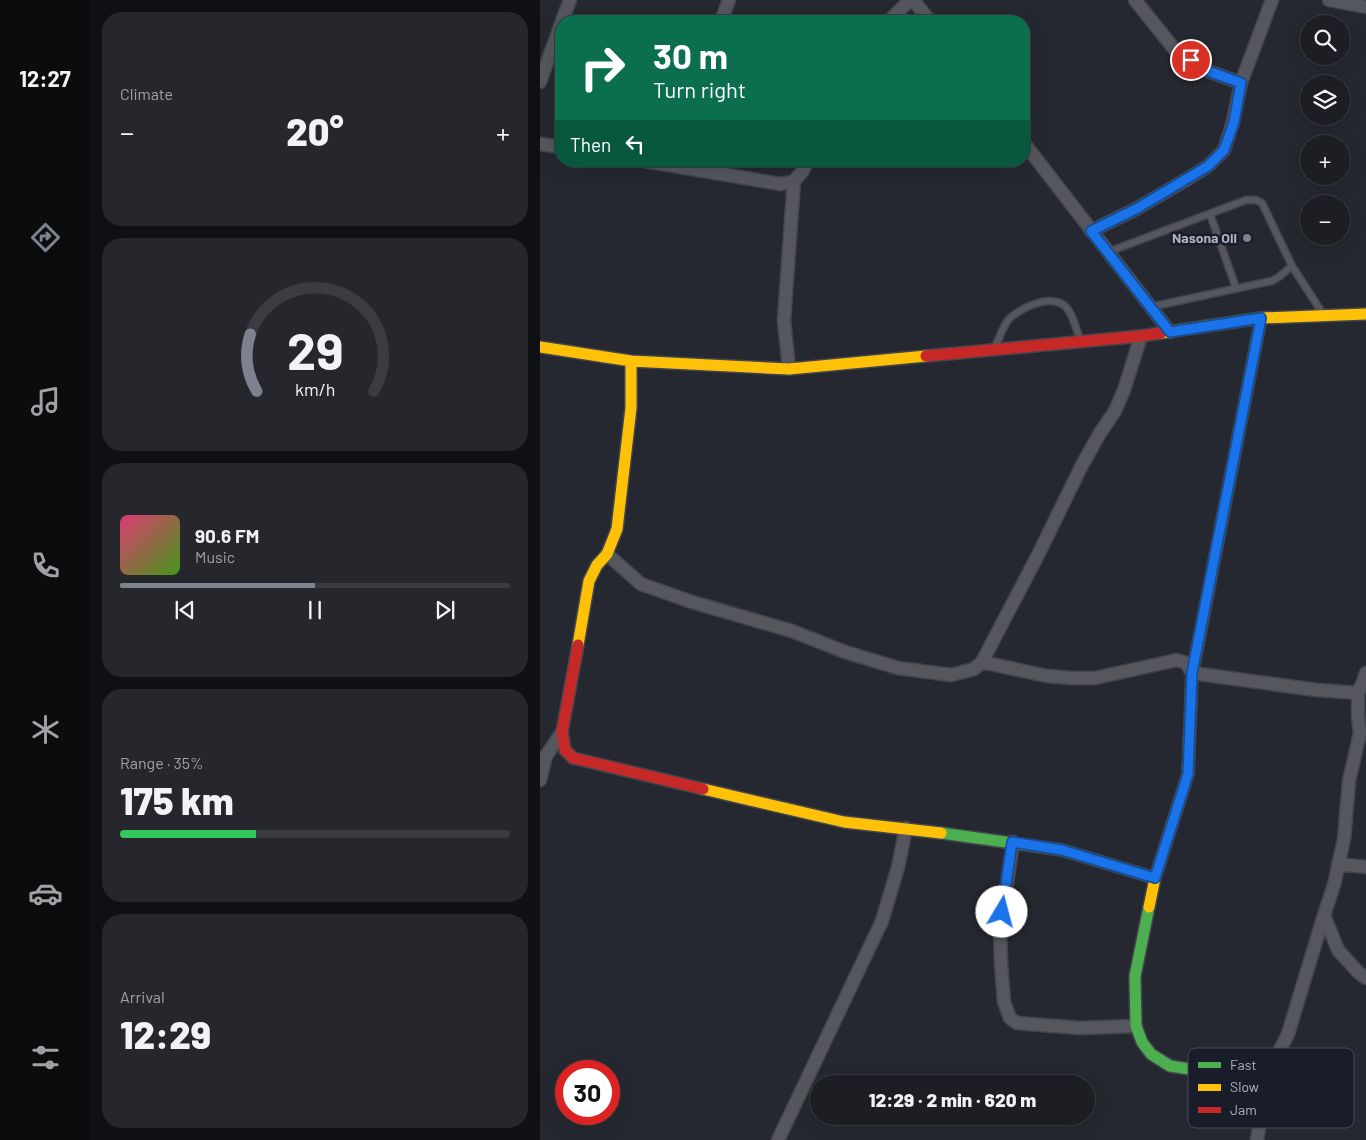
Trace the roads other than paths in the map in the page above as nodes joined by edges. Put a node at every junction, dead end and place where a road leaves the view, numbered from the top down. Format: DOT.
graph roads {
  1 [pos="570,0"];
  2 [pos="729,0"];
  3 [pos="912,0"];
  4 [pos="1135,0"];
  5 [pos="1272,0"];
  6 [pos="1329,0"];
  7 [pos="1366,7"];
  8 [pos="565,15"];
  9 [pos="723,15"];
  10 [pos="896,15"];
  11 [pos="925,15"];
  12 [pos="555,42"];
  13 [pos="540,82"];
  14 [pos="1241,83"];
  15 [pos="540,144"];
  16 [pos="555,146"];
  17 [pos="1030,151"];
  18 [pos="696,167"];
  19 [pos="805,167"];
  20 [pos="794,181"];
  21 [pos="1210,214"];
  22 [pos="1091,231"];
  23 [pos="1108,252"];
  24 [pos="1292,266"];
  25 [pos="1236,288"];
  26 [pos="1150,307"];
  27 [pos="1366,314"];
  28 [pos="1324,316"];
  29 [pos="1261,318"];
  30 [pos="1170,332"];
  31 [pos="1141,336"];
  32 [pos="1081,342"];
  33 [pos="540,347"];
  34 [pos="994,350"];
  35 [pos="631,360"];
  36 [pos="789,369"];
  37 [pos="607,554"];
  38 [pos="982,662"];
  39 [pos="1192,673"];
  40 [pos="1366,673"];
  41 [pos="1358,693"];
  42 [pos="562,732"];
  43 [pos="543,755"];
  44 [pos="540,780"];
  45 [pos="906,828"];
  46 [pos="1012,842"];
  47 [pos="1338,864"];
  48 [pos="1366,867"];
  49 [pos="1155,878"];
  50 [pos="1324,915"];
  51 [pos="1366,978"];
  52 [pos="1136,1026"];
  53 [pos="1281,1048"];
  54 [pos="1188,1069"];
  55 [pos="778,1140"];
  1 -- 8 [label="street"];
  2 -- 9 [label="street"];
  3 -- 10 [label="street"];
  3 -- 11 [label="street"];
  4 -- 14 [label="street"];
  5 -- 14 [label="street"];
  6 -- 7 [label="street"];
  12 -- 13 [label="street"];
  14 -- 22 [label="street"];
  15 -- 16 [label="street"];
  17 -- 22 [label="street"];
  18 -- 20 [label="street"];
  19 -- 20 [label="street"];
  20 -- 36 [label="street"];
  21 -- 23 [label="lane"];
  21 -- 24 [label="lane"];
  21 -- 25 [label="lane"];
  22 -- 23 [label="street"];
  23 -- 26 [label="street"];
  24 -- 25 [label="lane"];
  24 -- 28 [label="lane"];
  25 -- 26 [label="lane"];
  26 -- 30 [label="street"];
  27 -- 28 [label="street"];
  28 -- 29 [label="street"];
  29 -- 30 [label="street"];
  29 -- 39 [label="street"];
  30 -- 31 [label="street"];
  31 -- 32 [label="street"];
  31 -- 38 [label="street"];
  32 -- 34 [label="street"];
  32 -- 34 [label="lane"];
  33 -- 35 [label="street"];
  34 -- 36 [label="street"];
  35 -- 36 [label="street"];
  35 -- 37 [label="street"];
  37 -- 38 [label="street"];
  37 -- 42 [label="street"];
  38 -- 39 [label="street"];
  39 -- 41 [label="street"];
  39 -- 49 [label="street"];
  40 -- 41 [label="street"];
  41 -- 47 [label="street"];
  42 -- 43 [label="street"];
  42 -- 45 [label="street"];
  43 -- 44 [label="street"];
  45 -- 46 [label="street"];
  45 -- 55 [label="street"];
  46 -- 49 [label="street"];
  46 -- 52 [label="street"];
  47 -- 48 [label="street"];
  47 -- 50 [label="street"];
  49 -- 52 [label="street"];
  50 -- 51 [label="street"];
  50 -- 53 [label="street"];
  52 -- 54 [label="street"];
}
